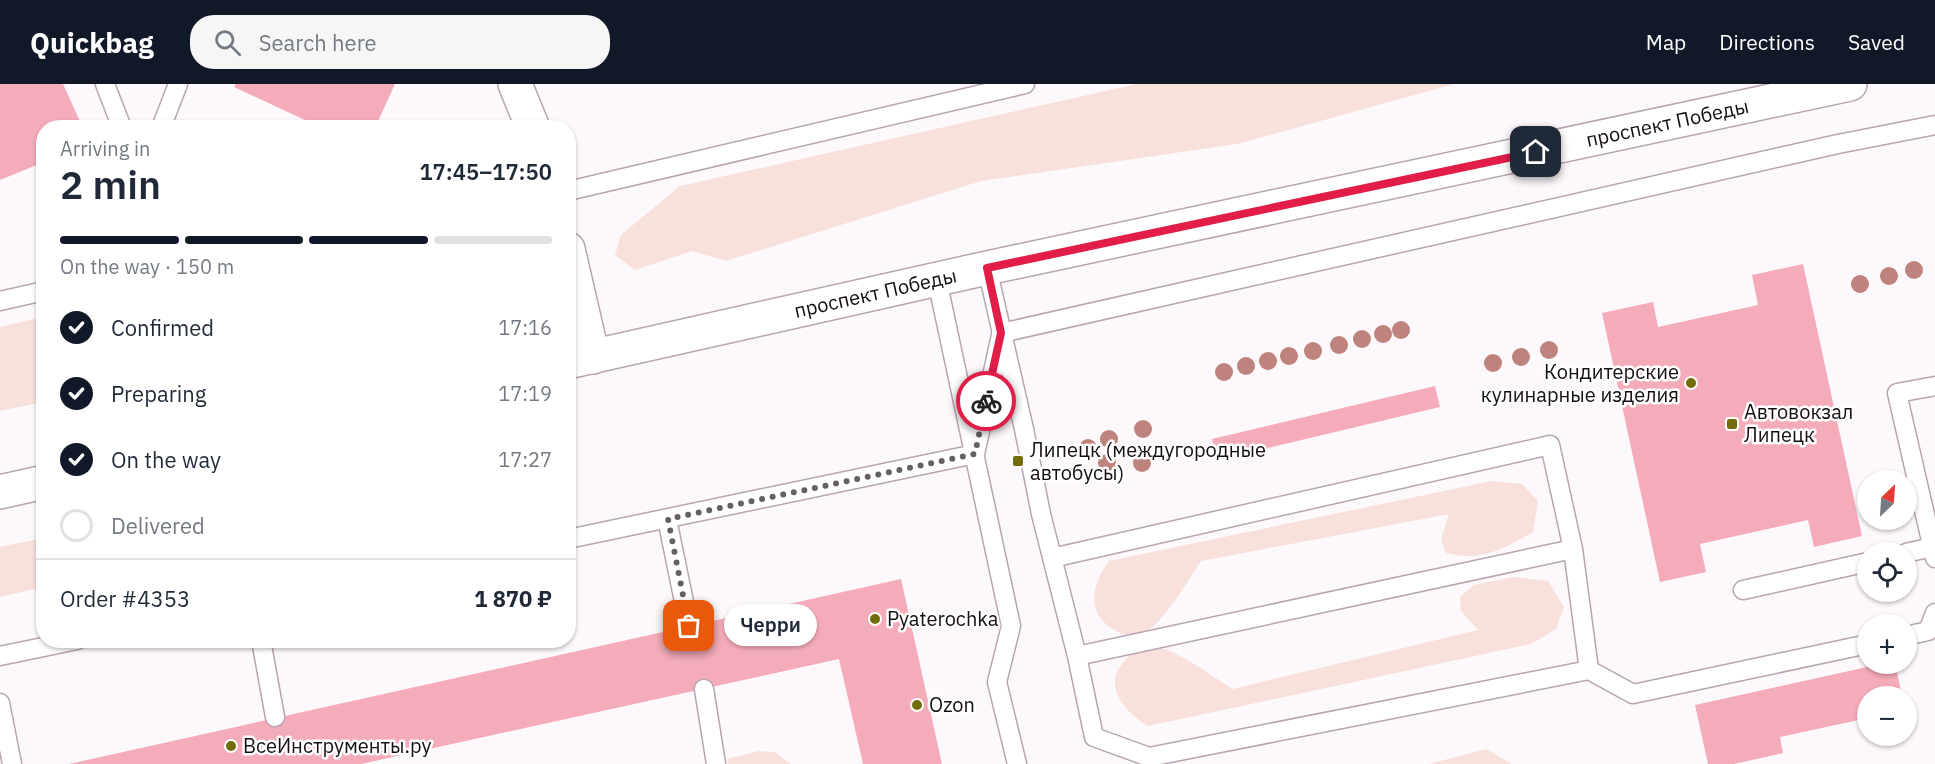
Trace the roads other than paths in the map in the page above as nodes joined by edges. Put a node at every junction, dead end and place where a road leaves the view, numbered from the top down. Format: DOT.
graph roads {
  1 [pos="105,84"];
  2 [pos="178,84"];
  3 [pos="515,84"];
  4 [pos="1025,84"];
  5 [pos="1850,84"];
  6 [pos="119,120"];
  7 [pos="164,120"];
  8 [pos="530,120"];
  9 [pos="1935,125"];
  10 [pos="576,189"];
  11 [pos="987,268"];
  12 [pos="937,280"];
  13 [pos="36,293"];
  14 [pos="0,301"];
  15 [pos="576,317"];
  16 [pos="1001,333"];
  17 [pos="581,359"];
  18 [pos="1935,386"];
  19 [pos="975,454"];
  20 [pos="36,484"];
  21 [pos="0,492"];
  22 [pos="1928,496"];
  23 [pos="668,519"];
  24 [pos="576,537"];
  25 [pos="1573,549"];
  26 [pos="1934,552"];
  27 [pos="1917,553"];
  28 [pos="1052,558"];
  29 [pos="1857,564"];
  30 [pos="1743,590"];
  31 [pos="1935,613"];
  32 [pos="689,626"];
  33 [pos="1917,634"];
  34 [pos="1857,646"];
  35 [pos="38,648"];
  36 [pos="262,648"];
  37 [pos="0,656"];
  38 [pos="1077,656"];
  39 [pos="1589,670"];
  40 [pos="704,689"];
  41 [pos="0,703"];
  42 [pos="275,717"];
  43 [pos="12,764"];
  44 [pos="716,764"];
  45 [pos="1017,764"];
  1 -- 6 [label="lane"];
  2 -- 7 [label="lane"];
  3 -- 8 [label="main road"];
  4 -- 10 [label="lane"];
  5 -- 11 [label="main road, проспект Победы"];
  9 -- 16 [label="lane"];
  11 -- 12 [label="main road, проспект Победы"];
  11 -- 16 [label="lane"];
  12 -- 17 [label="main road, проспект Победы"];
  12 -- 19 [label="lane"];
  13 -- 14 [label="lane"];
  15 -- 17 [label="main road"];
  16 -- 19 [label="lane"];
  16 -- 28 [label="lane"];
  18 -- 22 [label="lane"];
  19 -- 23 [label="lane"];
  19 -- 45 [label="lane"];
  20 -- 21 [label="main road"];
  22 -- 26 [label="lane"];
  23 -- 24 [label="lane"];
  23 -- 32 [label="lane"];
  25 -- 28 [label="lane"];
  25 -- 38 [label="lane"];
  25 -- 39 [label="lane"];
  26 -- 27 [label="lane"];
  28 -- 38 [label="lane"];
  29 -- 30 [label="lane"];
  31 -- 33 [label="lane"];
  34 -- 39 [label="lane"];
  35 -- 37 [label="lane"];
  36 -- 42 [label="lane"];
  38 -- 39 [label="lane"];
  40 -- 44 [label="lane"];
  41 -- 43 [label="lane"];
}
